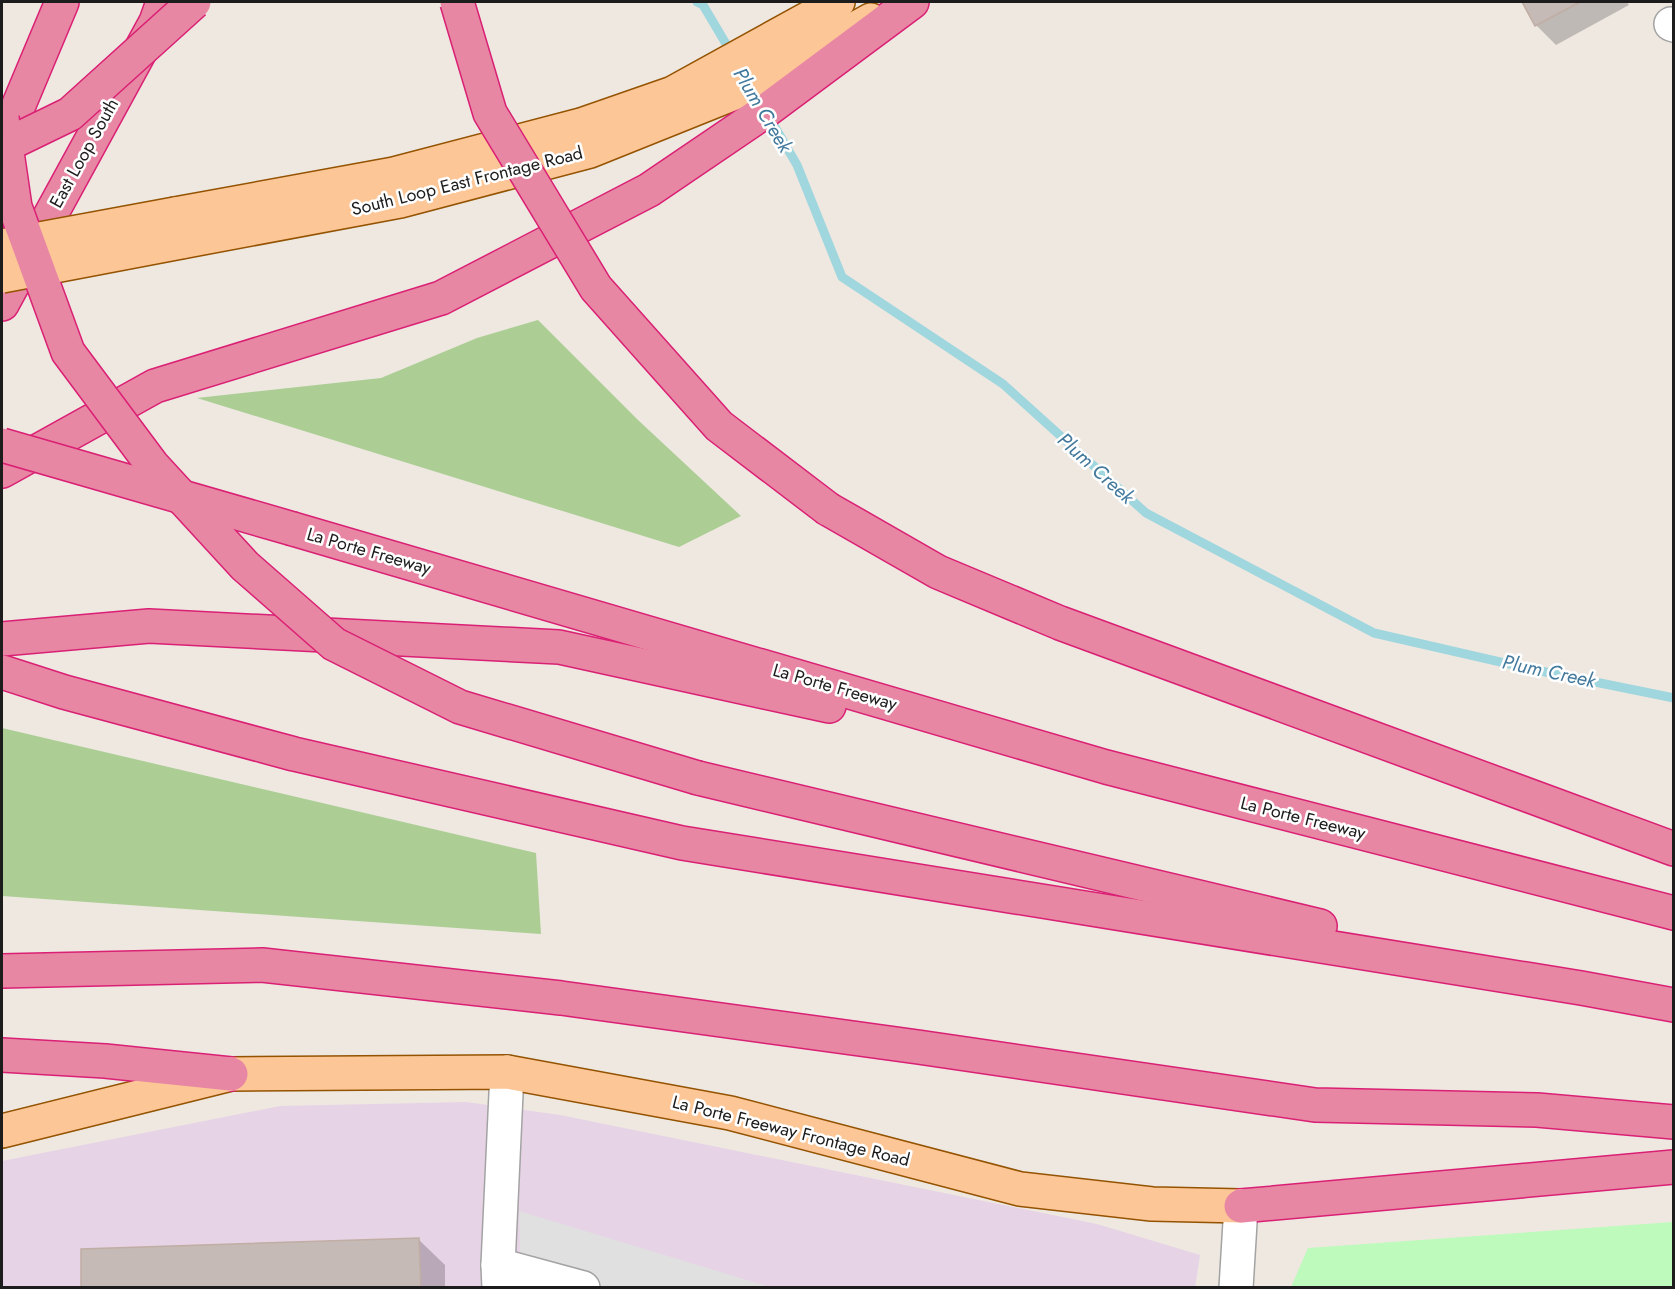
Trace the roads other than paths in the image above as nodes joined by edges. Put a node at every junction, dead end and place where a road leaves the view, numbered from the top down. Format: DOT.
graph roads {
  1 [pos="62,2"];
  2 [pos="163,2"];
  3 [pos="194,2"];
  4 [pos="457,2"];
  5 [pos="838,2"];
  6 [pos="904,2"];
  7 [pos="912,2"];
  8 [pos="817,61"];
  9 [pos="2,118"];
  10 [pos="626,123"];
  11 [pos="2,146"];
  12 [pos="178,228"];
  13 [pos="2,246"];
  14 [pos="2,276"];
  15 [pos="2,304"];
  16 [pos="2,445"];
  17 [pos="2,471"];
  18 [pos="2,639"];
  19 [pos="2,672"];
  20 [pos="1106,767"];
  21 [pos="1674,849"];
  22 [pos="1674,914"];
  23 [pos="2,971"];
  24 [pos="1581,988"];
  25 [pos="1674,1005"];
  26 [pos="2,1055"];
  27 [pos="507,1072"];
  28 [pos="231,1074"];
  29 [pos="1674,1122"];
  30 [pos="2,1131"];
  31 [pos="1674,1167"];
  32 [pos="1241,1206"];
  33 [pos="499,1276"];
  34 [pos="583,1287"];
  35 [pos="1236,1287"];
  1 -- 11 [label="highway"];
  2 -- 15 [label="highway, East Loop South"];
  3 -- 11 [label="highway, bridge"];
  4 -- 21 [label="highway, bridge"];
  5 -- 10 [label="main road, South Loop East Frontage Road"];
  6 -- 8 [label="main road, South Loop East Frontage Road"];
  7 -- 8 [label="highway"];
  8 -- 10 [label="main road, South Loop East Frontage Road"];
  8 -- 17 [label="highway"];
  9 -- 24 [label="highway, bridge"];
  10 -- 12 [label="main road, South Loop East Frontage Road"];
  12 -- 13 [label="main road, South Loop East Frontage Road, bridge"];
  12 -- 14 [label="main road, South Loop East Frontage Road, bridge"];
  16 -- 20 [label="highway, La Porte Freeway, bridge"];
  18 -- 20 [label="highway"];
  19 -- 24 [label="highway"];
  20 -- 22 [label="highway, La Porte Freeway"];
  23 -- 29 [label="highway"];
  24 -- 25 [label="highway"];
  26 -- 28 [label="highway"];
  27 -- 28 [label="main road, La Porte Freeway Frontage Road"];
  27 -- 32 [label="main road, La Porte Freeway Frontage Road"];
  27 -- 33 [label="street"];
  28 -- 30 [label="main road"];
  31 -- 32 [label="highway"];
  32 -- 35 [label="street"];
  33 -- 34 [label="street"];
}
